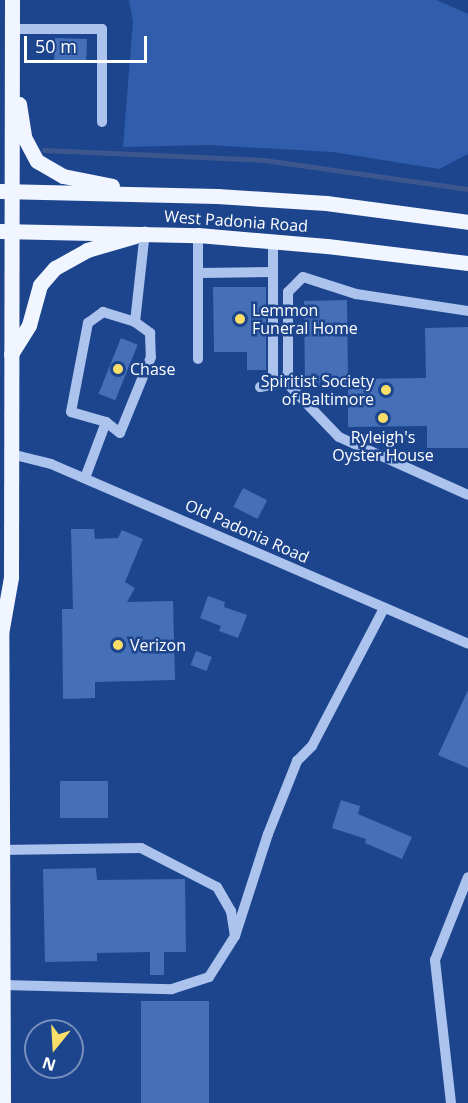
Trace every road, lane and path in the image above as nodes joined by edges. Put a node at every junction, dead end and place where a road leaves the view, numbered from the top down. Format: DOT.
graph roads {
  1 [pos="12,0"];
  2 [pos="12,29"];
  3 [pos="11,64"];
  4 [pos="102,122"];
  5 [pos="6,191"];
  6 [pos="141,193"];
  7 [pos="468,222"];
  8 [pos="6,231"];
  9 [pos="145,232"];
  10 [pos="198,235"];
  11 [pos="273,241"];
  12 [pos="468,263"];
  13 [pos="273,272"];
  14 [pos="200,273"];
  15 [pos="468,311"];
  16 [pos="135,322"];
  17 [pos="11,354"];
  18 [pos="198,359"];
  19 [pos="286,382"];
  20 [pos="273,385"];
  21 [pos="260,387"];
  22 [pos="106,422"];
  23 [pos="11,454"];
  24 [pos="85,478"];
  25 [pos="468,495"];
  26 [pos="384,608"];
  27 [pos="0,632"];
  28 [pos="468,644"];
  29 [pos="1,672"];
  30 [pos="1,850"];
  31 [pos="468,877"];
  32 [pos="235,936"];
  33 [pos="1,968"];
  34 [pos="3,985"];
  35 [pos="1,1018"];
  36 [pos="3,1103"];
  37 [pos="452,1103"];
  1 -- 2 [label="main road"];
  2 -- 3 [label="main road"];
  2 -- 4 [label="street"];
  3 -- 5 [label="main road"];
  3 -- 6 [label="main road"];
  5 -- 6 [label="main road, West Padonia Road"];
  5 -- 8 [label="main road"];
  6 -- 7 [label="main road, West Padonia Road"];
  8 -- 9 [label="main road, West Padonia Road"];
  8 -- 17 [label="main road"];
  9 -- 10 [label="main road, West Padonia Road"];
  9 -- 16 [label="street"];
  9 -- 17 [label="main road"];
  10 -- 11 [label="main road, West Padonia Road"];
  10 -- 14 [label="street"];
  11 -- 12 [label="main road, West Padonia Road"];
  11 -- 13 [label="street"];
  13 -- 14 [label="street"];
  13 -- 20 [label="street"];
  14 -- 18 [label="street"];
  15 -- 19 [label="street"];
  16 -- 22 [label="street"];
  16 -- 22 [label="street"];
  17 -- 23 [label="main road"];
  19 -- 20 [label="street"];
  19 -- 25 [label="street"];
  20 -- 21 [label="street"];
  22 -- 24 [label="street"];
  23 -- 24 [label="street, Old Padonia Road"];
  23 -- 27 [label="main road"];
  24 -- 26 [label="street, Old Padonia Road"];
  26 -- 28 [label="street, Old Padonia Road"];
  26 -- 32 [label="street"];
  27 -- 29 [label="main road"];
  29 -- 30 [label="main road"];
  30 -- 32 [label="street"];
  30 -- 33 [label="main road"];
  31 -- 37 [label="street"];
  32 -- 34 [label="street"];
  33 -- 34 [label="main road"];
  34 -- 35 [label="main road"];
  35 -- 36 [label="main road"];
}
